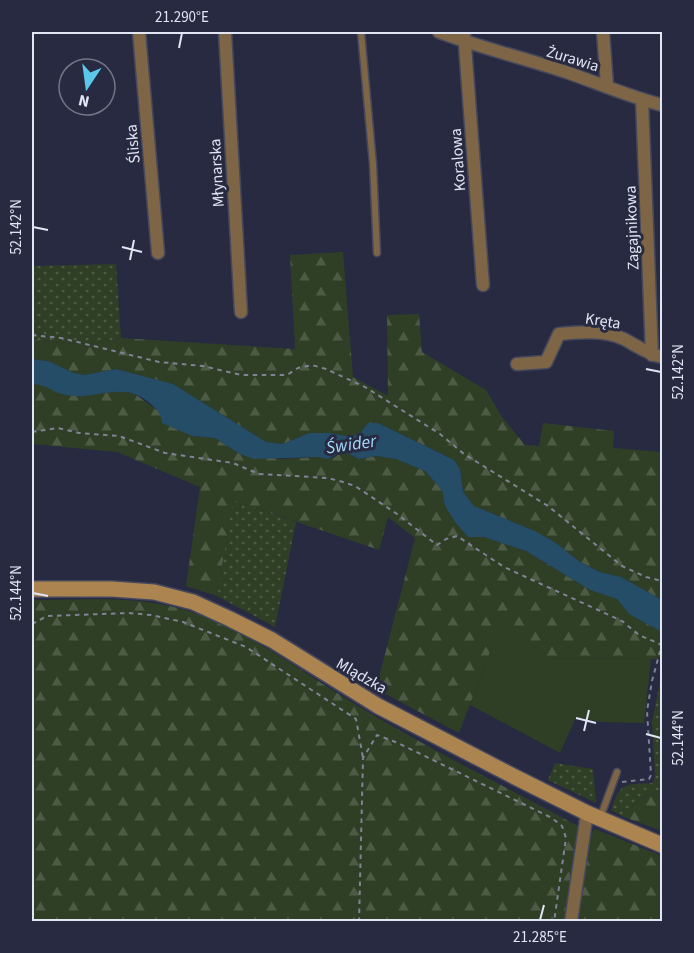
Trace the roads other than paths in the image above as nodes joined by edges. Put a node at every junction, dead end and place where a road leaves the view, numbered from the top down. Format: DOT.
graph roads {
  1 [pos="139,32"];
  2 [pos="225,32"];
  3 [pos="361,32"];
  4 [pos="439,32"];
  5 [pos="603,32"];
  6 [pos="465,37"];
  7 [pos="607,86"];
  8 [pos="642,100"];
  9 [pos="663,105"];
  10 [pos="158,253"];
  11 [pos="377,253"];
  12 [pos="483,285"];
  13 [pos="241,312"];
  14 [pos="658,356"];
  15 [pos="517,364"];
  16 [pos="32,589"];
  17 [pos="617,772"];
  18 [pos="593,816"];
  19 [pos="663,844"];
  20 [pos="571,921"];
  1 -- 10 [label="street, Śliska"];
  2 -- 13 [label="street, Młynarska"];
  3 -- 11 [label="lane"];
  4 -- 6 [label="street, Żurawia"];
  5 -- 7 [label="street"];
  6 -- 7 [label="street, Żurawia"];
  6 -- 12 [label="street, Koralowa"];
  7 -- 8 [label="street, Żurawia"];
  8 -- 9 [label="street, Żurawia"];
  8 -- 14 [label="street, Zagajnikowa"];
  14 -- 15 [label="street, Kręta"];
  16 -- 18 [label="street, Mlądzka"];
  17 -- 18 [label="lane"];
  18 -- 19 [label="street, Mlądzka"];
  18 -- 20 [label="street"];
}
